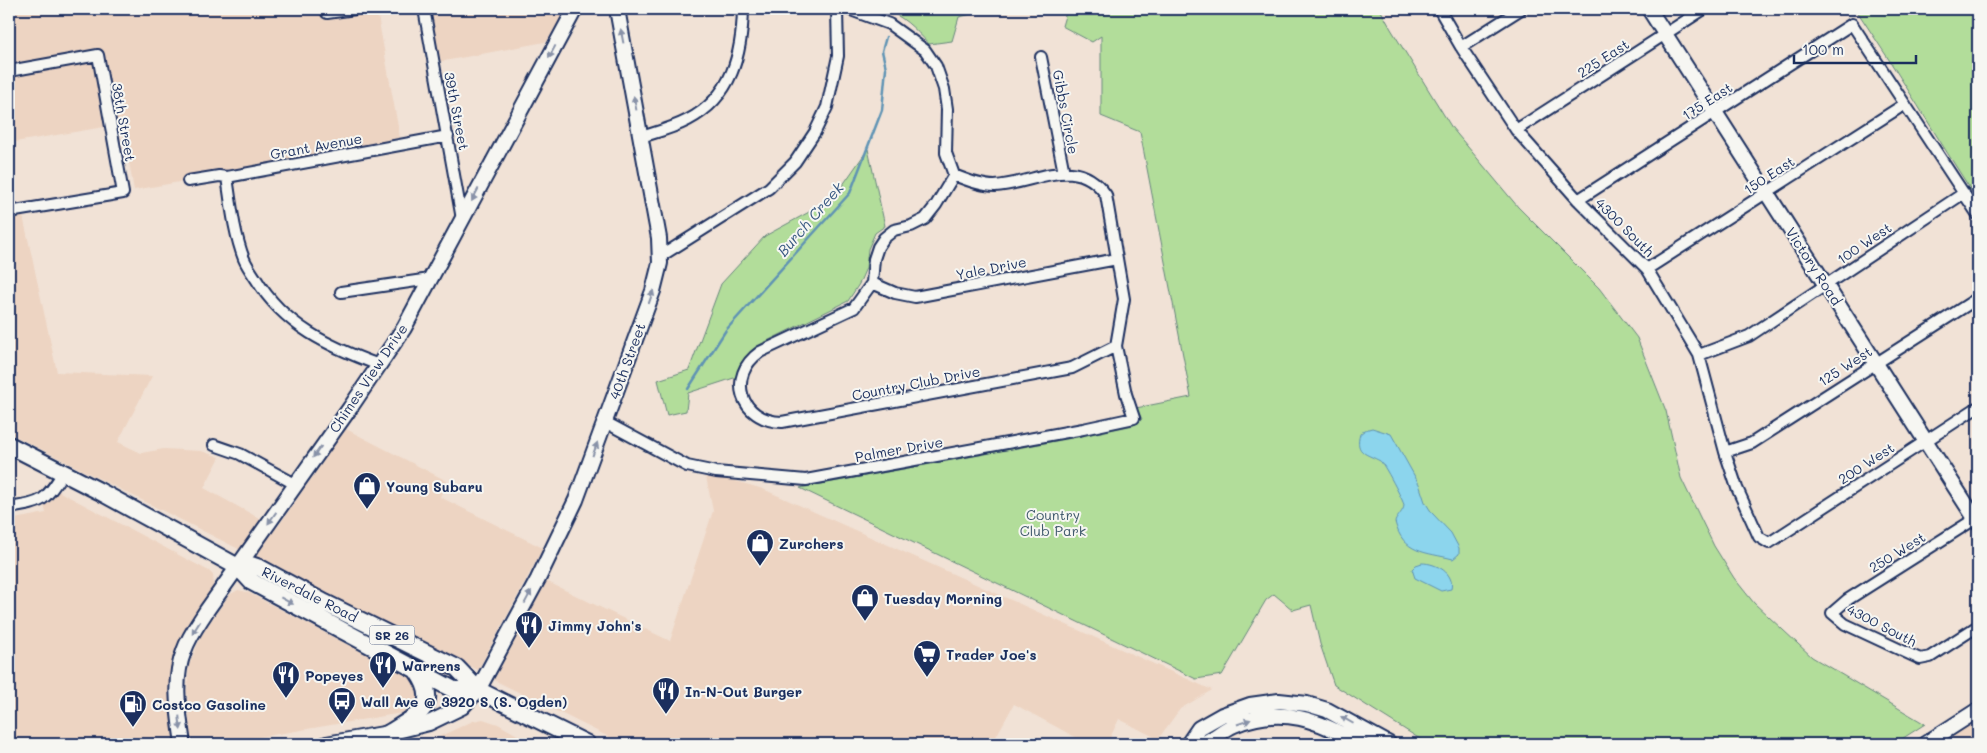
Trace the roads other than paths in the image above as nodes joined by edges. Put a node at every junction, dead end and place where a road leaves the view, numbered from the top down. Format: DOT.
graph roads {
  1 [pos="355,9"];
  2 [pos="424,9"];
  3 [pos="575,9"];
  4 [pos="617,9"];
  5 [pos="743,9"];
  6 [pos="837,9"];
  7 [pos="848,9"];
  8 [pos="1439,9"];
  9 [pos="1521,9"];
  10 [pos="1649,9"];
  11 [pos="1704,9"];
  12 [pos="327,13"];
  13 [pos="1665,34"];
  14 [pos="1461,47"];
  15 [pos="1041,57"];
  16 [pos="9,70"];
  17 [pos="1905,104"];
  18 [pos="1715,113"];
  19 [pos="1516,130"];
  20 [pos="448,136"];
  21 [pos="641,137"];
  22 [pos="1064,173"];
  23 [pos="954,175"];
  24 [pos="227,177"];
  25 [pos="188,181"];
  26 [pos="1766,192"];
  27 [pos="1964,193"];
  28 [pos="1578,200"];
  29 [pos="9,212"];
  30 [pos="1978,215"];
  31 [pos="462,219"];
  32 [pos="661,256"];
  33 [pos="1117,259"];
  34 [pos="1647,269"];
  35 [pos="430,279"];
  36 [pos="872,283"];
  37 [pos="1826,285"];
  38 [pos="341,292"];
  39 [pos="1978,298"];
  40 [pos="1116,346"];
  41 [pos="1699,356"];
  42 [pos="1876,362"];
  43 [pos="379,365"];
  44 [pos="1978,407"];
  45 [pos="605,422"];
  46 [pos="1925,442"];
  47 [pos="9,445"];
  48 [pos="214,445"];
  49 [pos="1725,452"];
  50 [pos="63,473"];
  51 [pos="295,484"];
  52 [pos="9,508"];
  53 [pos="1977,520"];
  54 [pos="1769,543"];
  55 [pos="238,568"];
  56 [pos="1832,613"];
  57 [pos="1978,626"];
  58 [pos="416,669"];
  59 [pos="485,693"];
  60 [pos="1978,710"];
  61 [pos="389,733"];
  62 [pos="183,744"];
  63 [pos="326,744"];
  64 [pos="587,744"];
  65 [pos="1188,744"];
  66 [pos="1200,744"];
  67 [pos="1360,744"];
  68 [pos="1389,744"];
  69 [pos="1926,744"];
  1 -- 12 [label="street"];
  2 -- 20 [label="street, 39th Street"];
  3 -- 31 [label="main road, Chimes View Drive, one-way"];
  21 -- 4 [label="main road, 40th Street, one-way"];
  5 -- 21 [label="street"];
  6 -- 32 [label="street"];
  7 -- 23 [label="street"];
  8 -- 14 [label="street, 4300 South"];
  9 -- 14 [label="street"];
  10 -- 13 [label="main road, Victory Road"];
  11 -- 13 [label="street, 225 East"];
  13 -- 18 [label="main road, Victory Road"];
  13 -- 19 [label="street, 225 East"];
  14 -- 19 [label="street, 4300 South"];
  15 -- 22 [label="street, Gibbs Circle"];
  16 -- 29 [label="street, 38th Street"];
  17 -- 18 [label="street, 175 East"];
  17 -- 26 [label="street, 150 East"];
  17 -- 27 [label="street"];
  18 -- 26 [label="main road, Victory Road"];
  18 -- 28 [label="street, 175 East"];
  19 -- 28 [label="street, 4300 South"];
  20 -- 24 [label="street, Grant Avenue"];
  20 -- 31 [label="street, 39th Street"];
  21 -- 32 [label="main road, 40th Street"];
  22 -- 23 [label="street"];
  22 -- 33 [label="street"];
  23 -- 36 [label="street"];
  24 -- 25 [label="street, Grant Avenue"];
  24 -- 43 [label="street"];
  26 -- 34 [label="street, 150 East"];
  26 -- 37 [label="main road, Victory Road"];
  27 -- 30 [label="street"];
  27 -- 37 [label="street, 100 West"];
  28 -- 34 [label="street, 4300 South"];
  31 -- 35 [label="main road, Chimes View Drive"];
  45 -- 32 [label="main road, 40th Street, one-way"];
  33 -- 36 [label="street, Yale Drive"];
  33 -- 40 [label="street"];
  34 -- 41 [label="street, 4300 South"];
  35 -- 38 [label="street"];
  35 -- 43 [label="main road, Chimes View Drive"];
  36 -- 40 [label="street, Country Club Drive"];
  37 -- 41 [label="street, 100 West"];
  37 -- 42 [label="main road, Victory Road"];
  39 -- 42 [label="street, 125 West"];
  40 -- 45 [label="street, Palmer Drive"];
  41 -- 49 [label="street, 4300 South"];
  42 -- 46 [label="main road, Victory Road"];
  42 -- 49 [label="street, 125 West"];
  43 -- 51 [label="main road, Chimes View Drive, one-way"];
  44 -- 46 [label="street, 200 West"];
  59 -- 45 [label="main road, 40th Street, one-way"];
  46 -- 53 [label="main road, Victory Road"];
  46 -- 54 [label="street, 200 West"];
  47 -- 50 [label="main road, Riverdale Road / SR 26"];
  48 -- 51 [label="street"];
  49 -- 54 [label="street, 4300 South"];
  50 -- 52 [label="street"];
  50 -- 55 [label="main road, Riverdale Road / SR 26"];
  51 -- 55 [label="main road, Chimes View Drive, one-way"];
  53 -- 56 [label="street, 250 West"];
  55 -- 58 [label="main road, Riverdale Road / SR 26, one-way"];
  55 -- 59 [label="main road, Riverdale Road / SR 26"];
  55 -- 62 [label="main road, Chimes View Drive, one-way"];
  56 -- 57 [label="street, 4300 South"];
  58 -- 59 [label="main road, Riverdale Road / SR 26"];
  58 -- 61 [label="main road"];
  59 -- 61 [label="main road, 40th Street"];
  59 -- 64 [label="main road, Riverdale Road / SR 26"];
  60 -- 69 [label="main road"];
  61 -- 63 [label="main road, 40th Street"];
  68 -- 65 [label="main road, one-way"];
  66 -- 67 [label="main road, one-way"];
}
